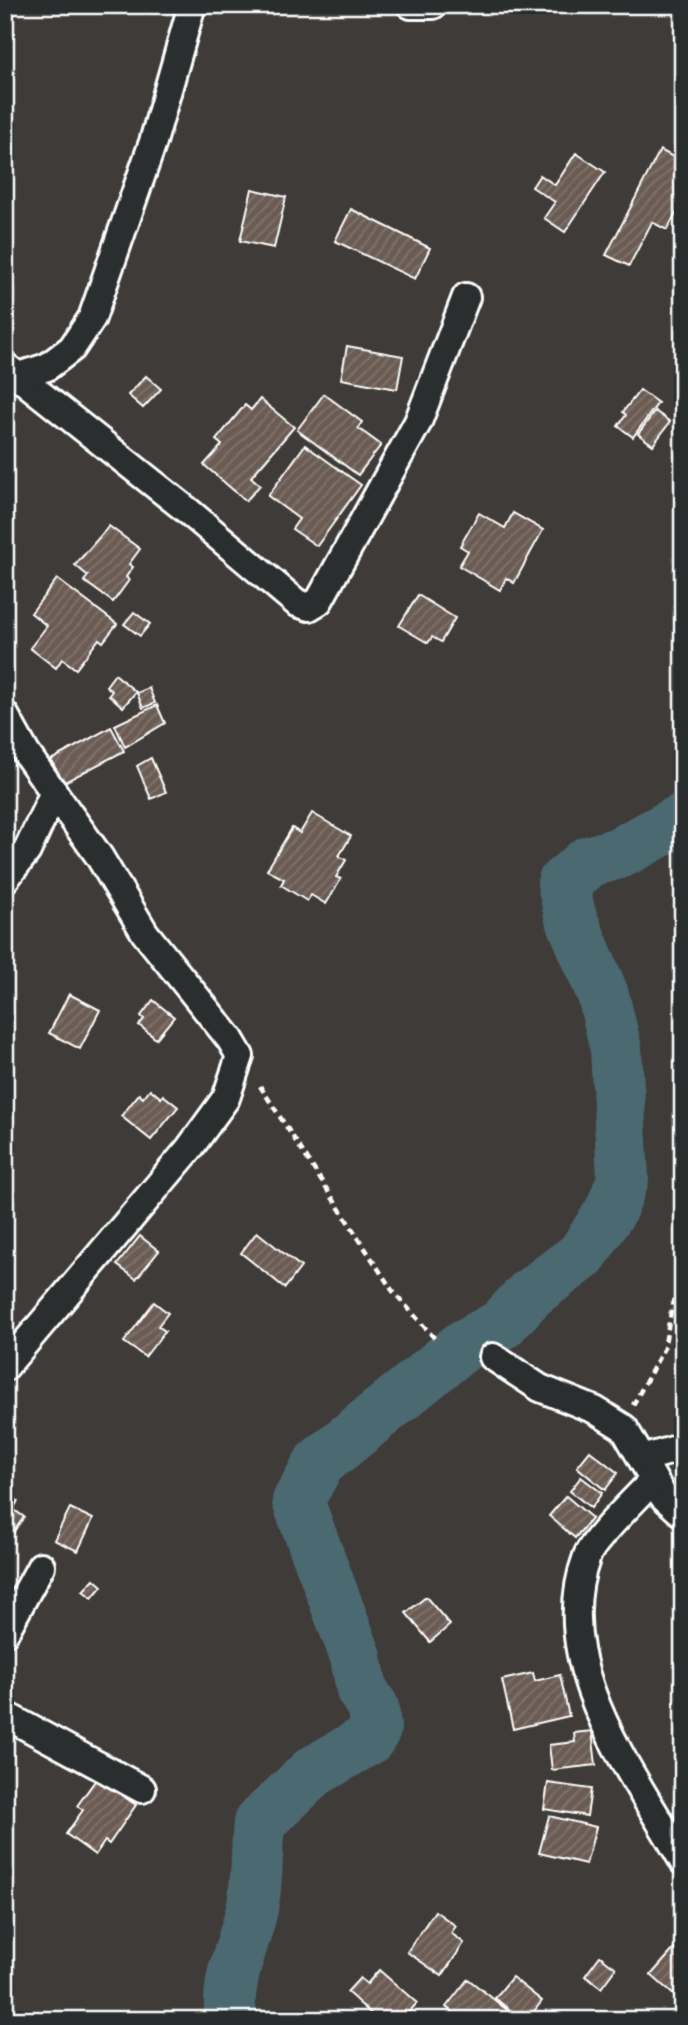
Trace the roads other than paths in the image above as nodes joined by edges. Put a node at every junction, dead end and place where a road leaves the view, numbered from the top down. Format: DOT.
graph roads {
  1 [pos="192,5"];
  2 [pos="411,5"];
  3 [pos="433,5"];
  4 [pos="466,297"];
  5 [pos="12,371"];
  6 [pos="5,715"];
  7 [pos="54,792"];
  8 [pos="5,879"];
  9 [pos="493,1357"];
  10 [pos="5,1367"];
  11 [pos="683,1447"];
  12 [pos="648,1469"];
  13 [pos="683,1514"];
  14 [pos="41,1566"];
  15 [pos="5,1632"];
  16 [pos="5,1715"];
  17 [pos="142,1789"];
  18 [pos="683,1861"];
  1 -- 5 [label="street"];
  2 -- 3 [label="street"];
  4 -- 5 [label="street"];
  6 -- 7 [label="street"];
  7 -- 8 [label="street"];
  7 -- 10 [label="street"];
  9 -- 12 [label="street"];
  11 -- 12 [label="street"];
  12 -- 13 [label="street"];
  12 -- 18 [label="street"];
  14 -- 15 [label="street"];
  16 -- 17 [label="street"];
}
